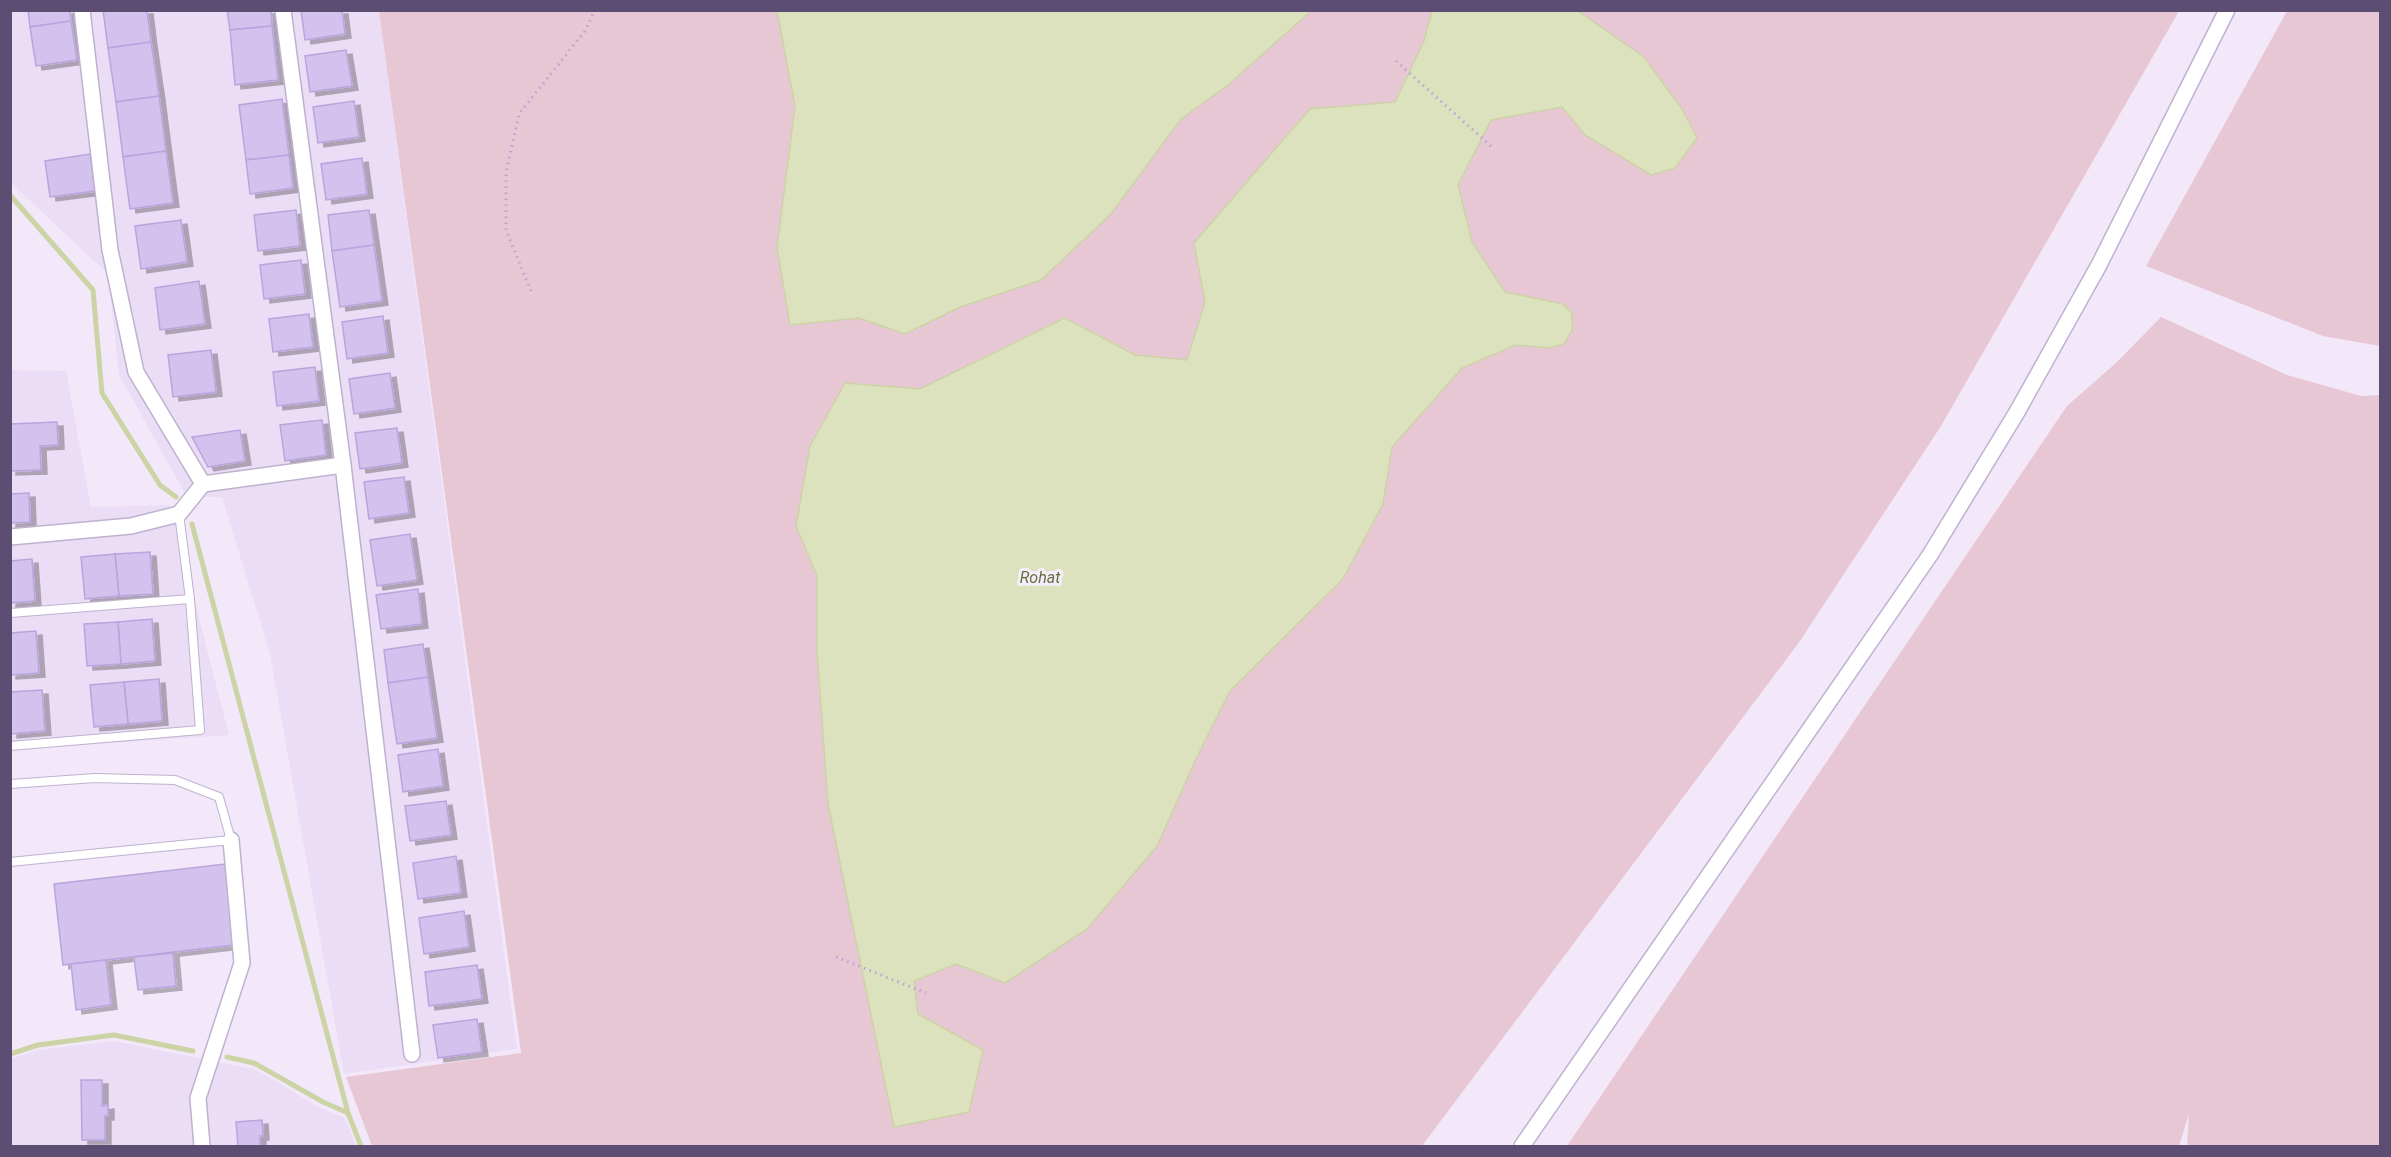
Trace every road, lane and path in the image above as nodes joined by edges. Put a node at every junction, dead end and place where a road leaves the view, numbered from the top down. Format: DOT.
graph roads {
  1 [pos="82,10"];
  2 [pos="283,10"];
  3 [pos="595,10"];
  4 [pos="2227,10"];
  5 [pos="1396,61"];
  6 [pos="1492,147"];
  7 [pos="531,291"];
  8 [pos="344,465"];
  9 [pos="203,484"];
  10 [pos="179,514"];
  11 [pos="10,537"];
  12 [pos="190,599"];
  13 [pos="10,613"];
  14 [pos="10,746"];
  15 [pos="10,784"];
  16 [pos="231,840"];
  17 [pos="10,862"];
  18 [pos="836,957"];
  19 [pos="926,993"];
  20 [pos="411,1054"];
  21 [pos="202,1146"];
  22 [pos="1522,1146"];
  1 -- 9 [label="street"];
  2 -- 8 [label="street"];
  3 -- 7 [label="path"];
  4 -- 22 [label="street"];
  5 -- 6 [label="path"];
  8 -- 9 [label="street"];
  8 -- 20 [label="street"];
  9 -- 10 [label="street"];
  10 -- 11 [label="street"];
  10 -- 12 [label="lane"];
  12 -- 13 [label="lane"];
  12 -- 14 [label="lane"];
  15 -- 16 [label="lane"];
  16 -- 17 [label="lane"];
  16 -- 21 [label="street"];
  18 -- 19 [label="path"];
}
